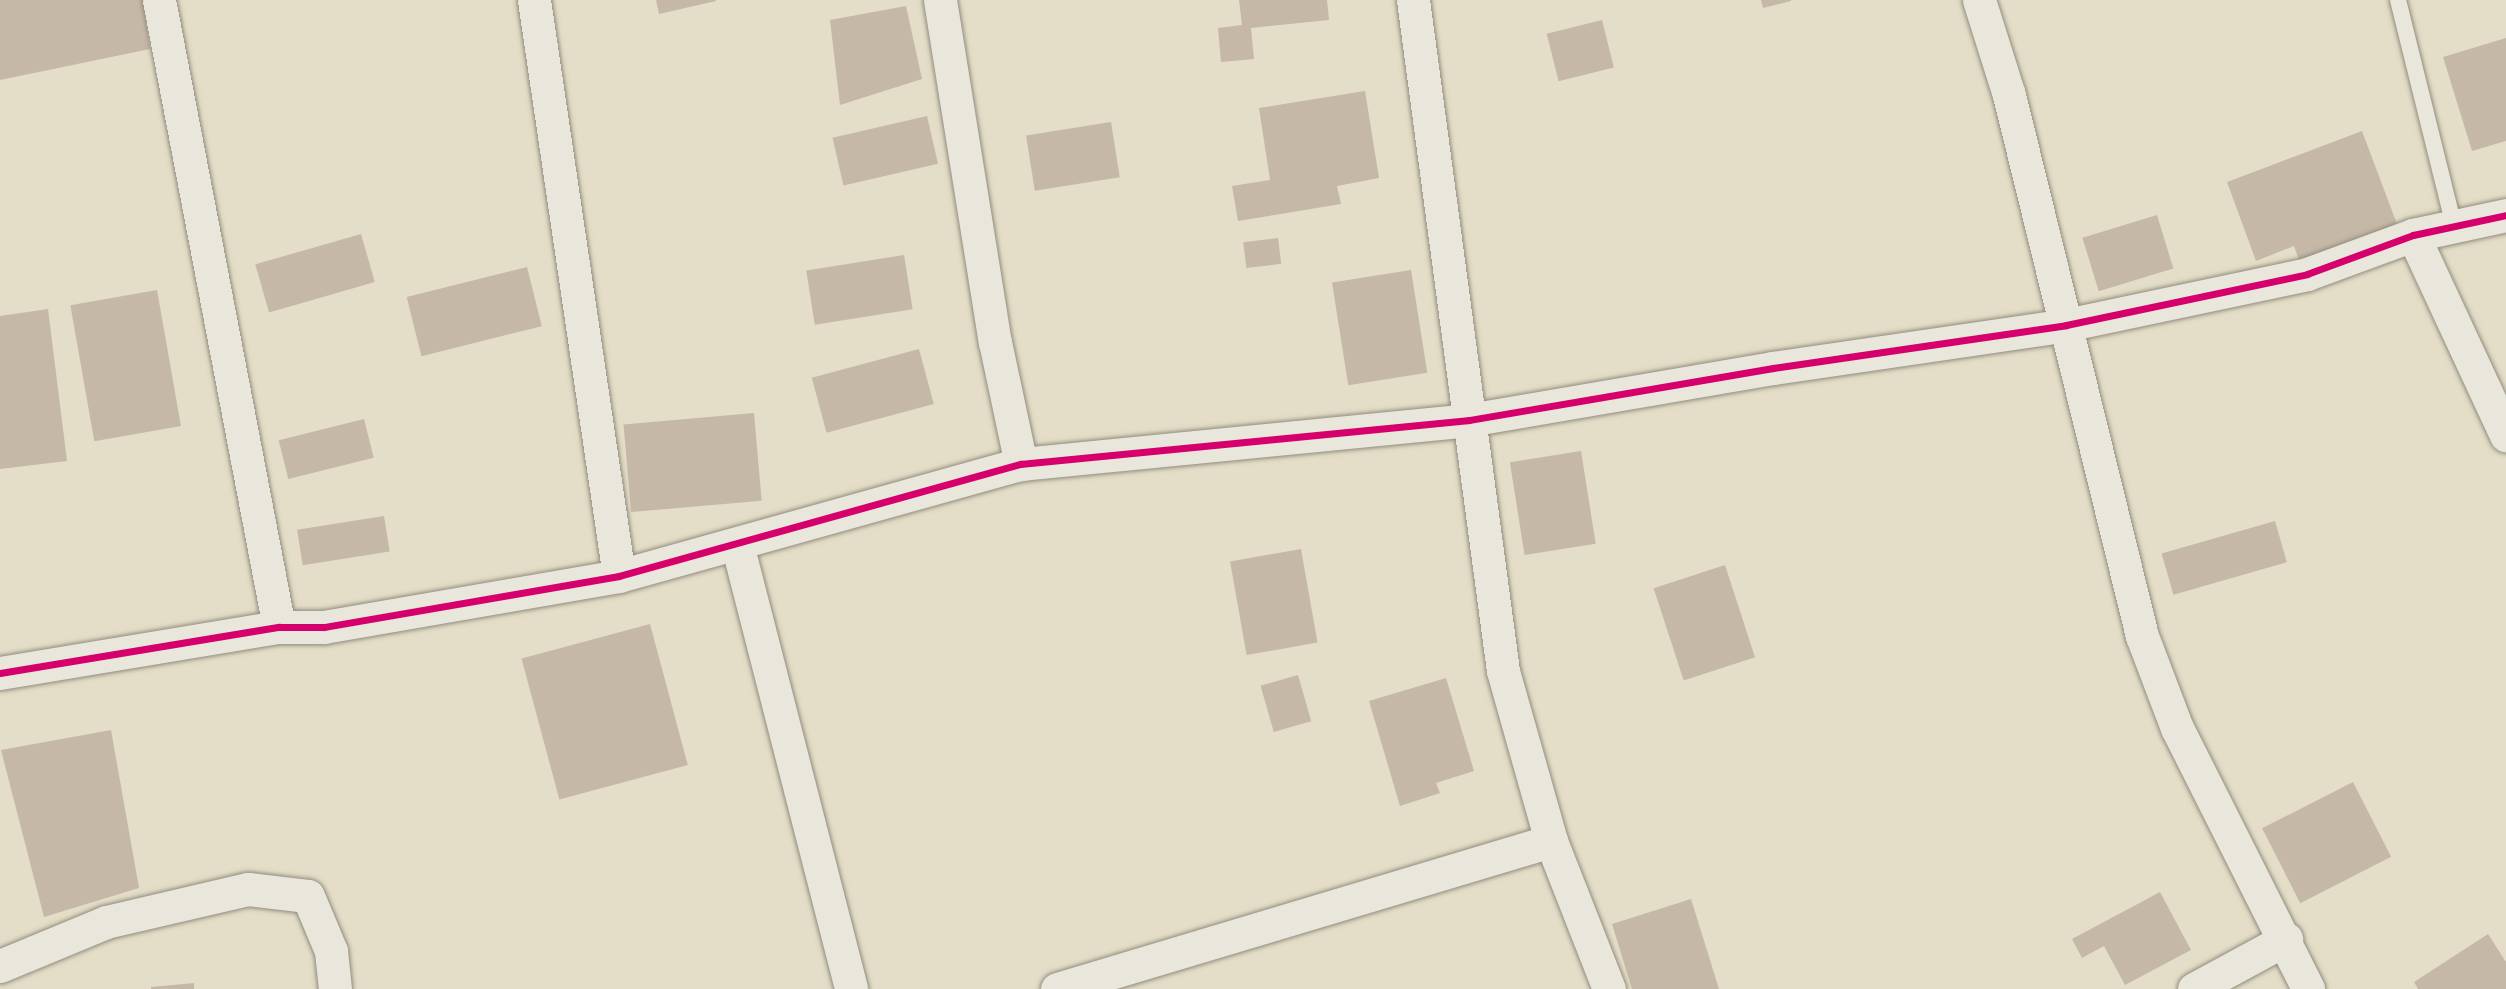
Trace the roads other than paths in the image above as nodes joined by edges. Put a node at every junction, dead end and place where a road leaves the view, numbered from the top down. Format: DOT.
graph roads {
  1 [pos="159,0"];
  2 [pos="534,0"];
  3 [pos="940,0"];
  4 [pos="1413,0"];
  5 [pos="1979,0"];
  6 [pos="2398,0"];
  7 [pos="2506,215"];
  8 [pos="2454,226"];
  9 [pos="2413,235"];
  10 [pos="2066,325"];
  11 [pos="1469,420"];
  12 [pos="2506,435"];
  13 [pos="1021,464"];
  14 [pos="737,544"];
  15 [pos="619,576"];
  16 [pos="279,628"];
  17 [pos="0,673"];
  18 [pos="1551,841"];
  19 [pos="2286,939"];
  20 [pos="0,966"];
  21 [pos="335,989"];
  22 [pos="850,989"];
  23 [pos="1057,989"];
  24 [pos="1609,989"];
  25 [pos="2194,989"];
  26 [pos="2308,989"];
  1 -- 16 [label="street"];
  2 -- 15 [label="street"];
  3 -- 13 [label="street"];
  4 -- 11 [label="street"];
  5 -- 10 [label="street"];
  6 -- 8 [label="lane"];
  7 -- 8 [label="street"];
  8 -- 9 [label="street"];
  9 -- 10 [label="street"];
  9 -- 12 [label="street"];
  10 -- 11 [label="street"];
  10 -- 19 [label="street"];
  11 -- 13 [label="street"];
  11 -- 18 [label="street"];
  13 -- 14 [label="street"];
  14 -- 15 [label="street"];
  14 -- 22 [label="street"];
  15 -- 16 [label="street"];
  16 -- 17 [label="street"];
  18 -- 23 [label="street"];
  18 -- 24 [label="street"];
  19 -- 25 [label="street"];
  19 -- 26 [label="street"];
  20 -- 21 [label="street"];
}
